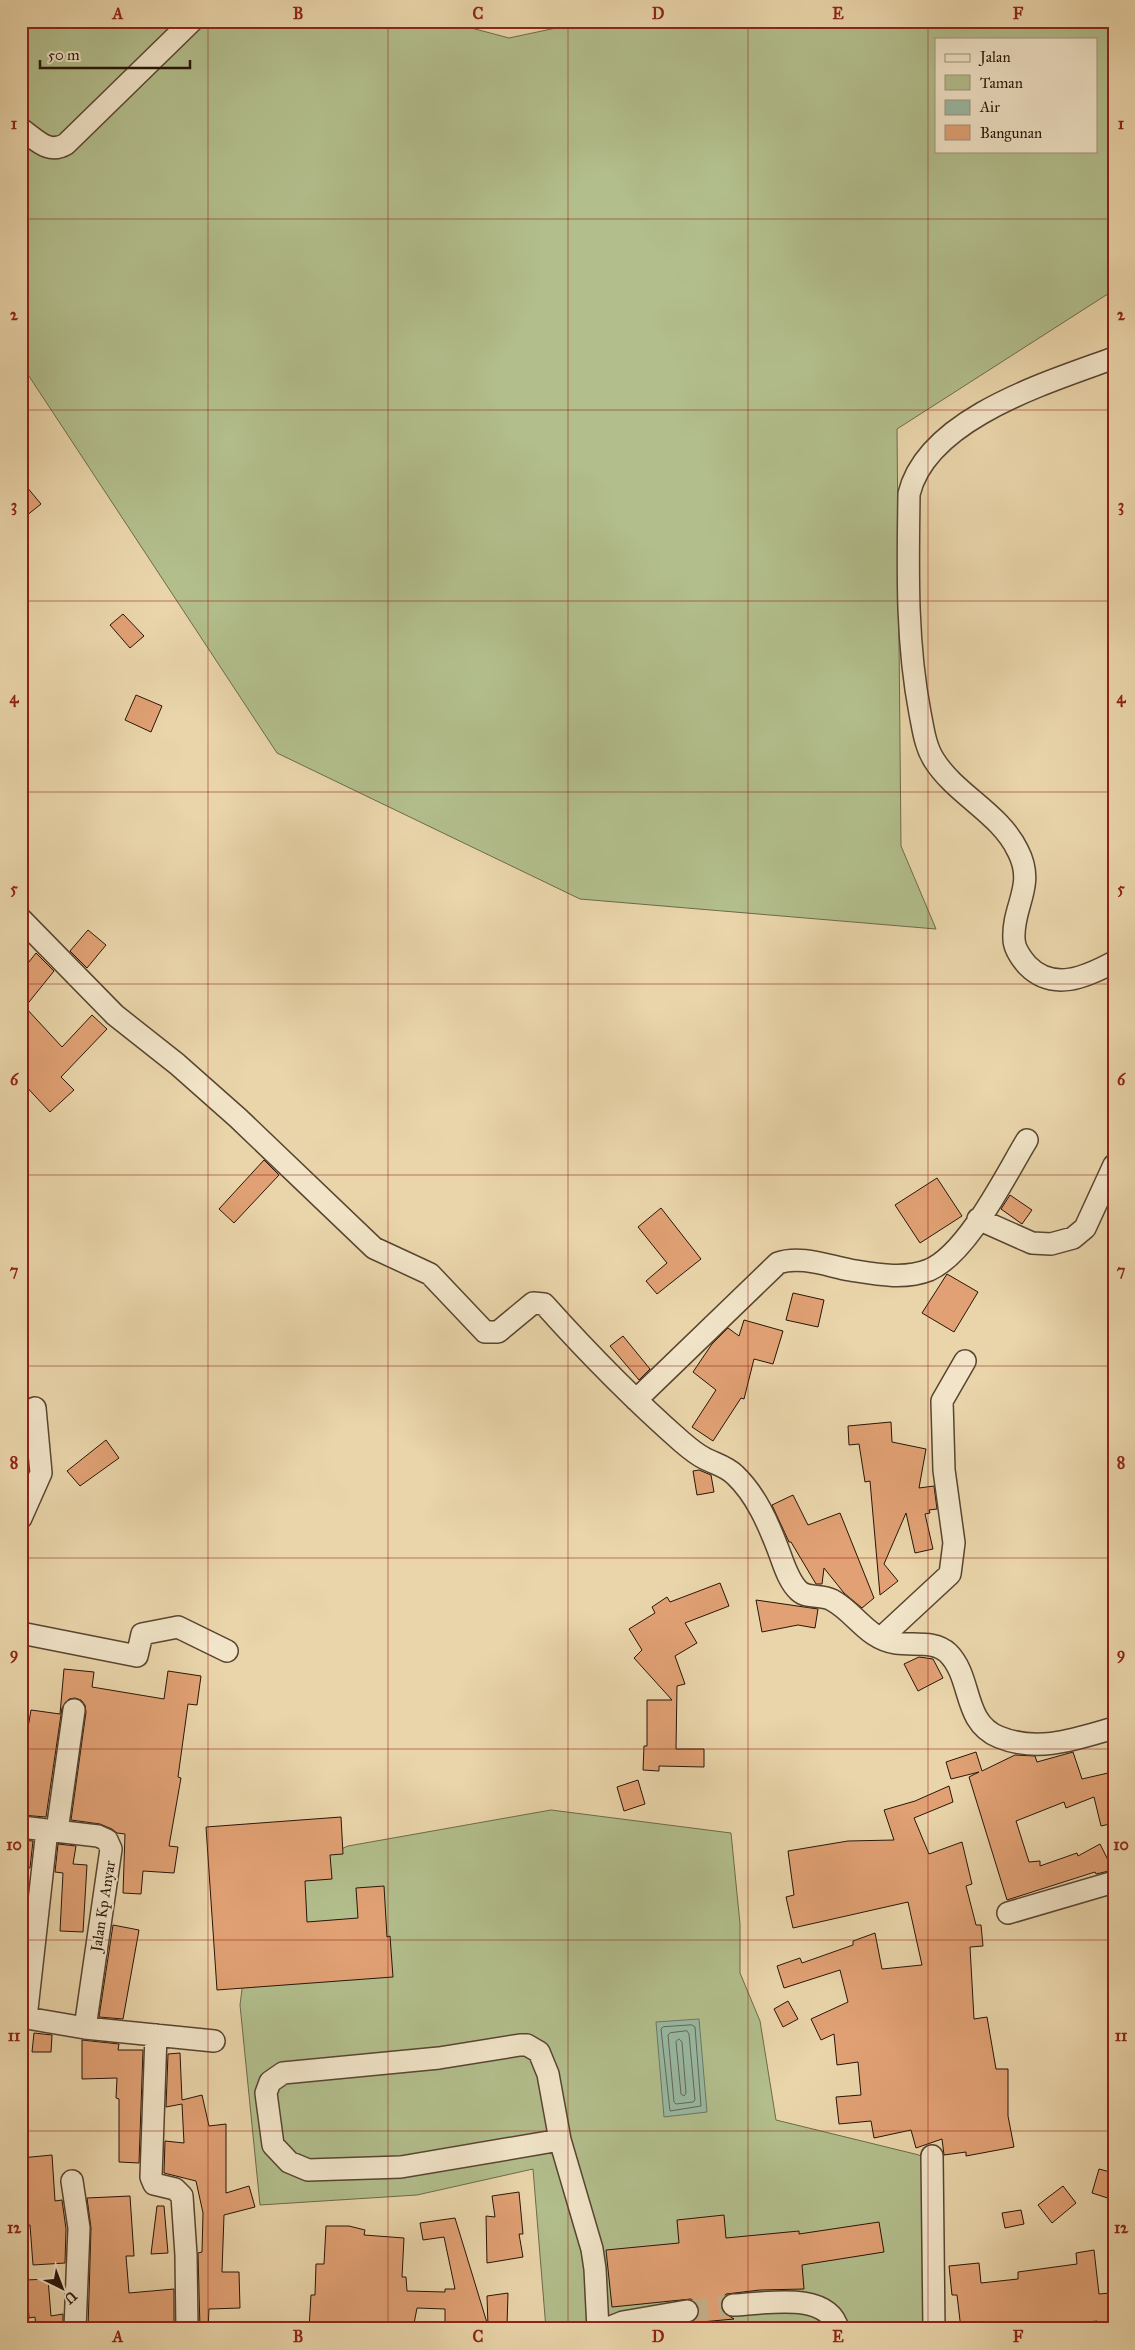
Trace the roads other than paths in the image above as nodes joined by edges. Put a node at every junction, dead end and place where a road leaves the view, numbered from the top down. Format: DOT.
graph roads {
  1 [pos="192,21"];
  2 [pos="21,129"];
  3 [pos="1114,358"];
  4 [pos="21,919"];
  5 [pos="1114,962"];
  6 [pos="1027,1140"];
  7 [pos="1114,1165"];
  8 [pos="978,1219"];
  9 [pos="965,1361"];
  10 [pos="636,1400"];
  11 [pos="35,1408"];
  12 [pos="21,1518"];
  13 [pos="21,1633"];
  14 [pos="880,1638"];
  15 [pos="227,1651"];
  16 [pos="74,1710"];
  17 [pos="1114,1728"];
  18 [pos="21,1827"];
  19 [pos="52,1831"];
  20 [pos="1114,1882"];
  21 [pos="1008,1913"];
  22 [pos="24,2017"];
  23 [pos="85,2028"];
  24 [pos="156,2036"];
  25 [pos="214,2041"];
  26 [pos="560,2140"];
  27 [pos="932,2156"];
  28 [pos="72,2181"];
  29 [pos="733,2305"];
  30 [pos="687,2310"];
  31 [pos="75,2329"];
  32 [pos="186,2329"];
  33 [pos="598,2329"];
  34 [pos="606,2329"];
  35 [pos="838,2329"];
  36 [pos="934,2329"];
  1 -- 2 [label="street"];
  3 -- 5 [label="street"];
  4 -- 10 [label="street"];
  6 -- 8 [label="street"];
  7 -- 8 [label="street"];
  8 -- 10 [label="street"];
  9 -- 14 [label="street"];
  10 -- 14 [label="street"];
  11 -- 12 [label="street"];
  13 -- 15 [label="street"];
  14 -- 17 [label="street"];
  16 -- 19 [label="street"];
  18 -- 19 [label="street, Jalan Kp Anyar"];
  19 -- 22 [label="street"];
  19 -- 23 [label="street, Jalan Kp Anyar"];
  20 -- 21 [label="street"];
  22 -- 23 [label="street"];
  23 -- 24 [label="street"];
  24 -- 25 [label="street"];
  24 -- 32 [label="street"];
  26 -- 26 [label="street"];
  26 -- 33 [label="street"];
  27 -- 36 [label="street"];
  28 -- 31 [label="street"];
  29 -- 35 [label="street"];
  30 -- 34 [label="street"];
}
